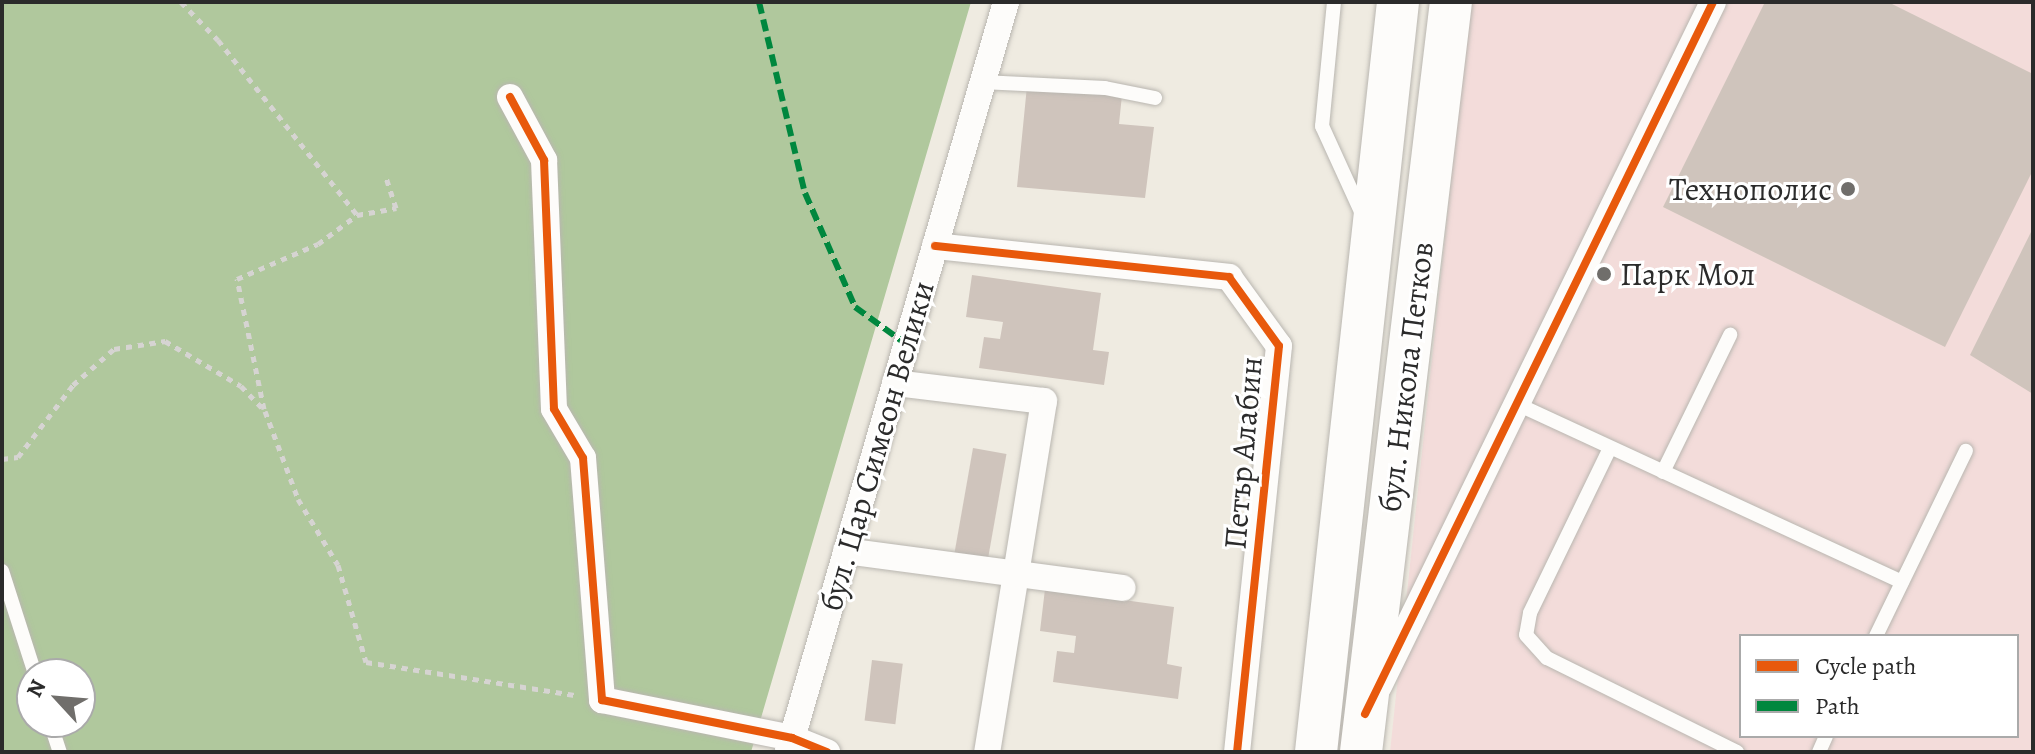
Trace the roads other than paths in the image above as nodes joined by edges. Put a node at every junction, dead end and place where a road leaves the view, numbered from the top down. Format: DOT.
graph roads {
  1 [pos="1006,2"];
  2 [pos="1334,2"];
  3 [pos="1398,2"];
  4 [pos="1451,2"];
  5 [pos="1713,2"];
  6 [pos="982,82"];
  7 [pos="510,97"];
  8 [pos="1155,98"];
  9 [pos="1372,236"];
  10 [pos="935,246"];
  11 [pos="1730,335"];
  12 [pos="895,383"];
  13 [pos="1517,404"];
  14 [pos="1610,448"];
  15 [pos="1966,451"];
  16 [pos="1663,472"];
  17 [pos="846,551"];
  18 [pos="2,571"];
  19 [pos="1012,573"];
  20 [pos="1902,582"];
  21 [pos="1123,588"];
  22 [pos="1877,634"];
  23 [pos="30,658"];
  24 [pos="1363,733"];
  25 [pos="790,745"];
  26 [pos="827,752"];
  27 [pos="987,752"];
  28 [pos="1237,752"];
  29 [pos="1316,752"];
  30 [pos="1737,752"];
  1 -- 6 [label="street, бул. Цар Симеон Велики"];
  2 -- 9 [label="lane"];
  3 -- 9 [label="main road, бул. Никола Петков"];
  4 -- 24 [label="main road, бул. Никола Петков"];
  5 -- 13 [label="street"];
  6 -- 8 [label="lane"];
  6 -- 10 [label="street, бул. Цар Симеон Велики"];
  7 -- 25 [label="street"];
  9 -- 29 [label="main road, бул. Никола Петков"];
  10 -- 12 [label="street, бул. Цар Симеон Велики"];
  10 -- 28 [label="street, Петър Алабин"];
  11 -- 16 [label="lane"];
  12 -- 17 [label="street, бул. Цар Симеон Велики"];
  12 -- 19 [label="street"];
  13 -- 14 [label="lane"];
  13 -- 24 [label="street"];
  14 -- 16 [label="lane"];
  14 -- 30 [label="lane"];
  15 -- 20 [label="lane"];
  16 -- 20 [label="lane"];
  17 -- 19 [label="street"];
  17 -- 25 [label="street, бул. Цар Симеон Велики"];
  18 -- 23 [label="lane"];
  19 -- 21 [label="street"];
  19 -- 27 [label="street"];
  20 -- 22 [label="lane"];
  25 -- 26 [label="street"];
}
